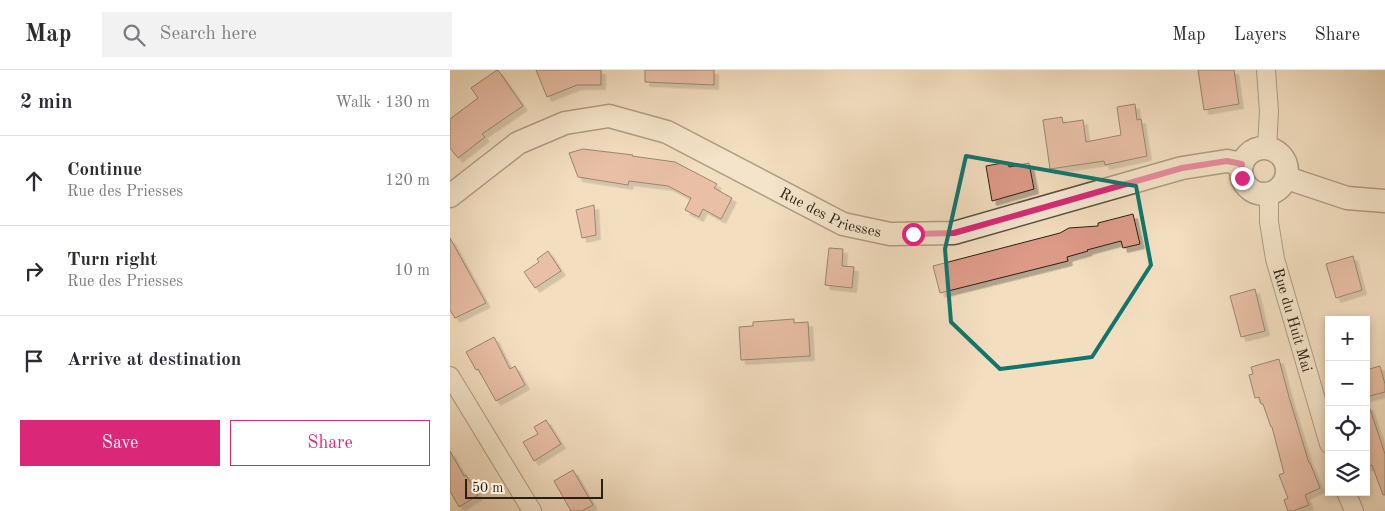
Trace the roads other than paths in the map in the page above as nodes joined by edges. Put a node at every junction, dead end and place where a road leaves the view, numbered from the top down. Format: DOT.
graph roads {
  1 [pos="1266,70"];
  2 [pos="1267,148"];
  3 [pos="1242,164"];
  4 [pos="1287,178"];
  5 [pos="1269,194"];
  6 [pos="450,196"];
  7 [pos="1385,201"];
  8 [pos="450,376"];
  9 [pos="1325,430"];
  10 [pos="1348,496"];
  11 [pos="532,511"];
  12 [pos="1354,511"];
  1 -- 2 [label="street"];
  2 -- 3 [label="street"];
  2 -- 4 [label="street"];
  3 -- 5 [label="street"];
  3 -- 6 [label="street, Rue des Priesses"];
  4 -- 5 [label="street"];
  4 -- 7 [label="street"];
  5 -- 9 [label="street, Rue du Huit Mai"];
  8 -- 11 [label="street"];
  10 -- 12 [label="street"];
}
